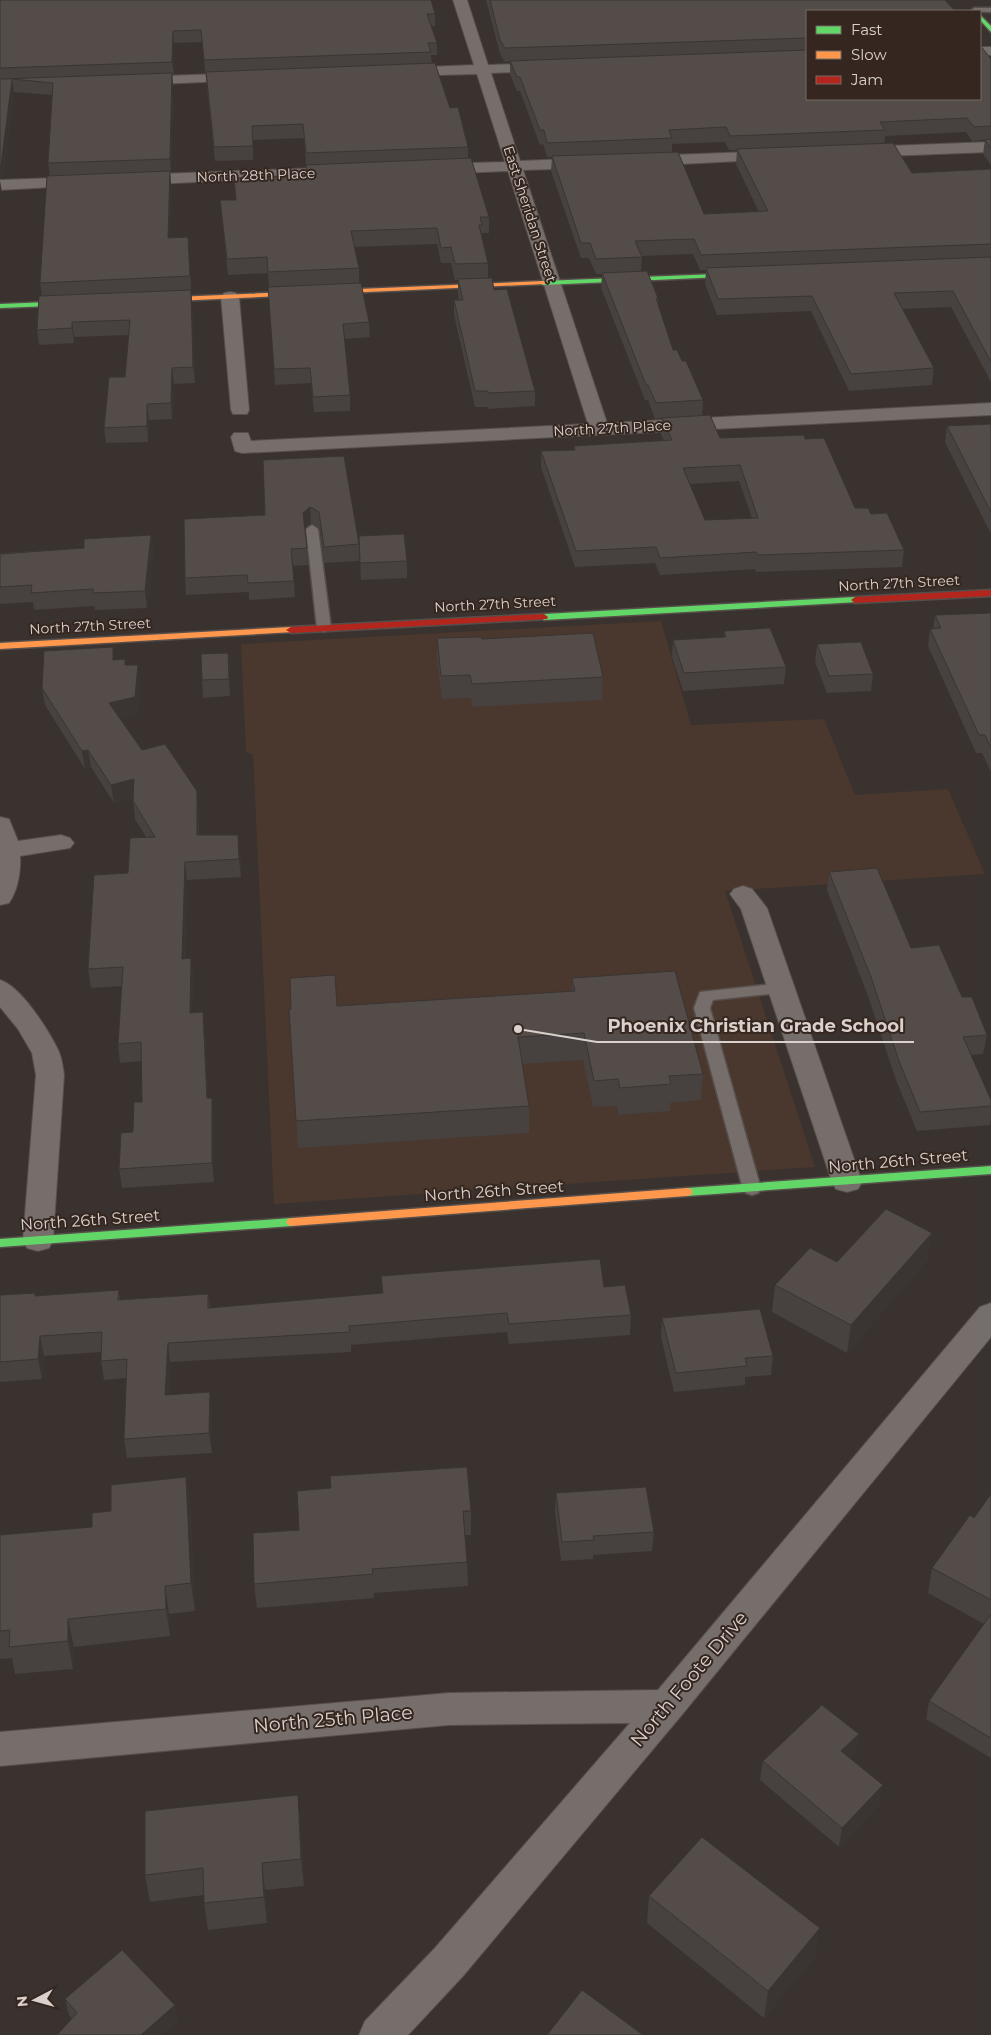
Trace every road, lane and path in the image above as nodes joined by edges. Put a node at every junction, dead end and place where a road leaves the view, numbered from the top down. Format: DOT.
graph roads {
  1 [pos="460,0"];
  2 [pos="965,0"];
  3 [pos="973,10"];
  4 [pos="981,19"];
  5 [pos="991,30"];
  6 [pos="561,66"];
  7 [pos="483,69"];
  8 [pos="384,72"];
  9 [pos="256,77"];
  10 [pos="118,82"];
  11 [pos="991,147"];
  12 [pos="842,153"];
  13 [pos="792,155"];
  14 [pos="603,162"];
  15 [pos="623,162"];
  16 [pos="514,166"];
  17 [pos="415,169"];
  18 [pos="356,172"];
  19 [pos="99,181"];
  20 [pos="118,181"];
  21 [pos="0,185"];
  22 [pos="752,275"];
  23 [pos="552,283"];
  24 [pos="230,296"];
  25 [pos="140,300"];
  26 [pos="90,302"];
  27 [pos="0,306"];
  28 [pos="991,409"];
  29 [pos="240,410"];
  30 [pos="599,429"];
  31 [pos="242,437"];
  32 [pos="312,528"];
  33 [pos="991,593"];
  34 [pos="324,628"];
  35 [pos="0,646"];
  36 [pos="0,824"];
  37 [pos="61,843"];
  38 [pos="9,850"];
  39 [pos="743,894"];
  40 [pos="0,897"];
  41 [pos="782,988"];
  42 [pos="0,989"];
  43 [pos="991,1170"];
  44 [pos="847,1182"];
  45 [pos="752,1189"];
  46 [pos="38,1240"];
  47 [pos="0,1242"];
  48 [pos="991,1315"];
  49 [pos="667,1706"];
  50 [pos="0,1749"];
  51 [pos="380,2035"];
  1 -- 7 [label="street, East Sheridan Street"];
  2 -- 3 [label="street"];
  4 -- 5 [label="street"];
  6 -- 7 [label="street"];
  7 -- 8 [label="street"];
  7 -- 16 [label="street, East Sheridan Street"];
  9 -- 10 [label="street"];
  11 -- 12 [label="street"];
  13 -- 15 [label="street"];
  14 -- 16 [label="street"];
  16 -- 17 [label="street"];
  16 -- 23 [label="street, East Sheridan Street"];
  18 -- 20 [label="street, North 28th Place"];
  19 -- 21 [label="street"];
  22 -- 23 [label="street"];
  23 -- 24 [label="street"];
  23 -- 30 [label="street, East Sheridan Street"];
  24 -- 25 [label="street"];
  24 -- 29 [label="street"];
  26 -- 27 [label="street"];
  28 -- 30 [label="street, North 27th Place"];
  30 -- 31 [label="street, North 27th Place"];
  32 -- 34 [label="lane"];
  33 -- 34 [label="street, North 27th Street"];
  34 -- 35 [label="street, North 27th Street"];
  36 -- 38 [label="street"];
  37 -- 38 [label="street"];
  38 -- 40 [label="street"];
  39 -- 41 [label="street"];
  41 -- 44 [label="street"];
  41 -- 45 [label="lane"];
  42 -- 46 [label="street"];
  43 -- 44 [label="street, North 26th Street"];
  44 -- 45 [label="street, North 26th Street"];
  45 -- 46 [label="street, North 26th Street"];
  46 -- 47 [label="street, North 26th Street"];
  48 -- 49 [label="street, North Foote Drive"];
  49 -- 50 [label="street, North 25th Place"];
  49 -- 51 [label="street, North Foote Drive"];
}
